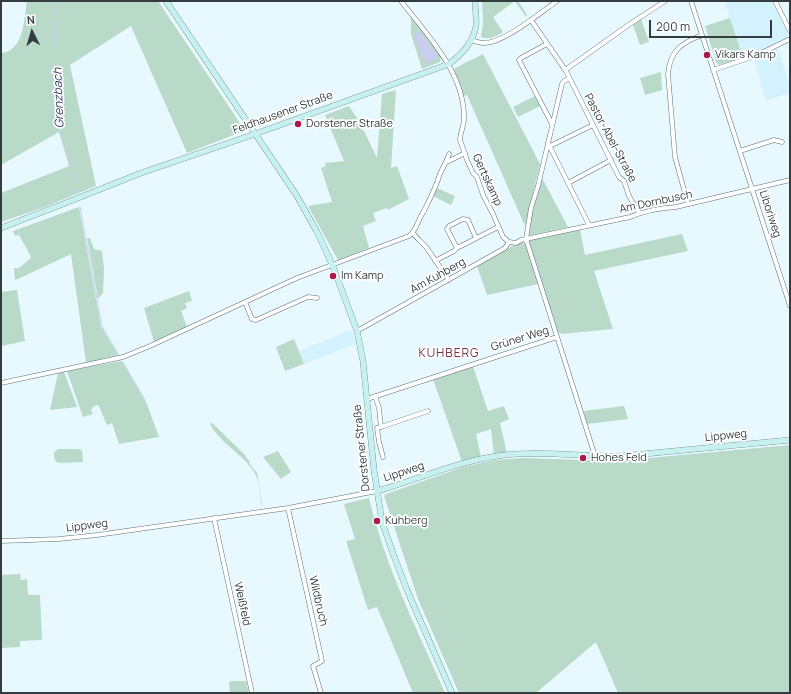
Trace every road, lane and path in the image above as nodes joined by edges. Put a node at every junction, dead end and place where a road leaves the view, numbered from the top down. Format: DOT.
graph roads {
  1 [pos="166,1"];
  2 [pos="401,1"];
  3 [pos="475,1"];
  4 [pos="557,1"];
  5 [pos="665,1"];
  6 [pos="691,1"];
  7 [pos="775,1"];
  8 [pos="531,20"];
  9 [pos="790,31"];
  10 [pos="702,35"];
  11 [pos="790,39"];
  12 [pos="471,40"];
  13 [pos="547,44"];
  14 [pos="449,64"];
  15 [pos="713,70"];
  16 [pos="566,71"];
  17 [pos="569,78"];
  18 [pos="552,124"];
  19 [pos="593,125"];
  20 [pos="255,134"];
  21 [pos="460,140"];
  22 [pos="782,142"];
  23 [pos="455,143"];
  24 [pos="549,145"];
  25 [pos="740,151"];
  26 [pos="465,153"];
  27 [pos="449,154"];
  28 [pos="611,160"];
  29 [pos="447,162"];
  30 [pos="790,180"];
  31 [pos="568,183"];
  32 [pos="752,190"];
  33 [pos="688,204"];
  34 [pos="639,213"];
  35 [pos="589,225"];
  36 [pos="498,226"];
  37 [pos="1,228"];
  38 [pos="413,233"];
  39 [pos="476,238"];
  40 [pos="526,239"];
  41 [pos="509,242"];
  42 [pos="457,248"];
  43 [pos="435,261"];
  44 [pos="332,264"];
  45 [pos="449,280"];
  46 [pos="317,298"];
  47 [pos="245,302"];
  48 [pos="790,306"];
  49 [pos="357,331"];
  50 [pos="557,337"];
  51 [pos="1,383"];
  52 [pos="375,396"];
  53 [pos="367,399"];
  54 [pos="428,412"];
  55 [pos="381,426"];
  56 [pos="790,440"];
  57 [pos="595,456"];
  58 [pos="383,457"];
  59 [pos="377,491"];
  60 [pos="288,508"];
  61 [pos="214,518"];
  62 [pos="1,541"];
  63 [pos="252,693"];
  64 [pos="321,693"];
  65 [pos="452,693"];
  1 -- 20 [label="main road, Dorstener Straße"];
  2 -- 14 [label="street"];
  3 -- 12 [label="main road"];
  4 -- 8 [label="street"];
  5 -- 16 [label="street"];
  6 -- 10 [label="street, Liboriweg"];
  7 -- 9 [label="street"];
  8 -- 12 [label="street"];
  8 -- 13 [label="street, Pastor-Abel-Straße"];
  10 -- 15 [label="street, Liboriweg"];
  10 -- 33 [label="street"];
  11 -- 15 [label="street"];
  12 -- 14 [label="main road, Feldhausener Straße"];
  13 -- 16 [label="street, Pastor-Abel-Straße"];
  13 -- 18 [label="street"];
  14 -- 20 [label="main road, Feldhausener Straße"];
  14 -- 21 [label="street"];
  15 -- 25 [label="street, Liboriweg"];
  16 -- 17 [label="street, Pastor-Abel-Straße"];
  17 -- 18 [label="street"];
  17 -- 19 [label="street, Pastor-Abel-Straße"];
  18 -- 24 [label="street"];
  19 -- 24 [label="street"];
  19 -- 28 [label="street, Pastor-Abel-Straße"];
  20 -- 37 [label="main road, Feldhausener Straße"];
  20 -- 44 [label="main road, Dorstener Straße"];
  21 -- 23 [label="street"];
  21 -- 26 [label="street, Gertskamp"];
  22 -- 25 [label="street"];
  24 -- 31 [label="street"];
  24 -- 40 [label="street"];
  25 -- 32 [label="street, Liboriweg"];
  26 -- 29 [label="street"];
  26 -- 36 [label="street, Gertskamp"];
  27 -- 29 [label="street"];
  28 -- 31 [label="street"];
  28 -- 34 [label="street, Pastor-Abel-Straße"];
  29 -- 38 [label="street"];
  30 -- 32 [label="street, Am Dornbusch"];
  31 -- 35 [label="street"];
  32 -- 33 [label="street, Am Dornbusch"];
  32 -- 48 [label="street, Liboriweg"];
  33 -- 34 [label="street, Am Dornbusch"];
  34 -- 35 [label="street, Am Dornbusch"];
  35 -- 40 [label="street, Am Dornbusch"];
  36 -- 39 [label="street"];
  36 -- 41 [label="street, Gertskamp"];
  38 -- 43 [label="street"];
  38 -- 44 [label="street"];
  39 -- 42 [label="street"];
  39 -- 42 [label="street"];
  40 -- 41 [label="street, Am Kuhberg"];
  40 -- 50 [label="street"];
  41 -- 45 [label="street, Am Kuhberg"];
  42 -- 43 [label="street"];
  43 -- 45 [label="street"];
  44 -- 47 [label="street"];
  44 -- 49 [label="main road, Dorstener Straße"];
  45 -- 49 [label="street, Am Kuhberg"];
  46 -- 47 [label="street"];
  47 -- 51 [label="street"];
  49 -- 53 [label="main road, Dorstener Straße"];
  50 -- 52 [label="street, Grüner Weg"];
  50 -- 57 [label="street"];
  52 -- 53 [label="street, Grüner Weg"];
  52 -- 55 [label="street"];
  53 -- 59 [label="main road, Dorstener Straße"];
  54 -- 55 [label="street"];
  55 -- 58 [label="street"];
  56 -- 57 [label="main road, Lippweg"];
  57 -- 59 [label="main road, Lippweg"];
  59 -- 60 [label="street, Lippweg"];
  59 -- 65 [label="main road, Dorstener Straße"];
  60 -- 61 [label="street, Lippweg"];
  60 -- 64 [label="street, Wildbruch"];
  61 -- 62 [label="street, Lippweg"];
  61 -- 63 [label="street, Weißfeld"];
}
